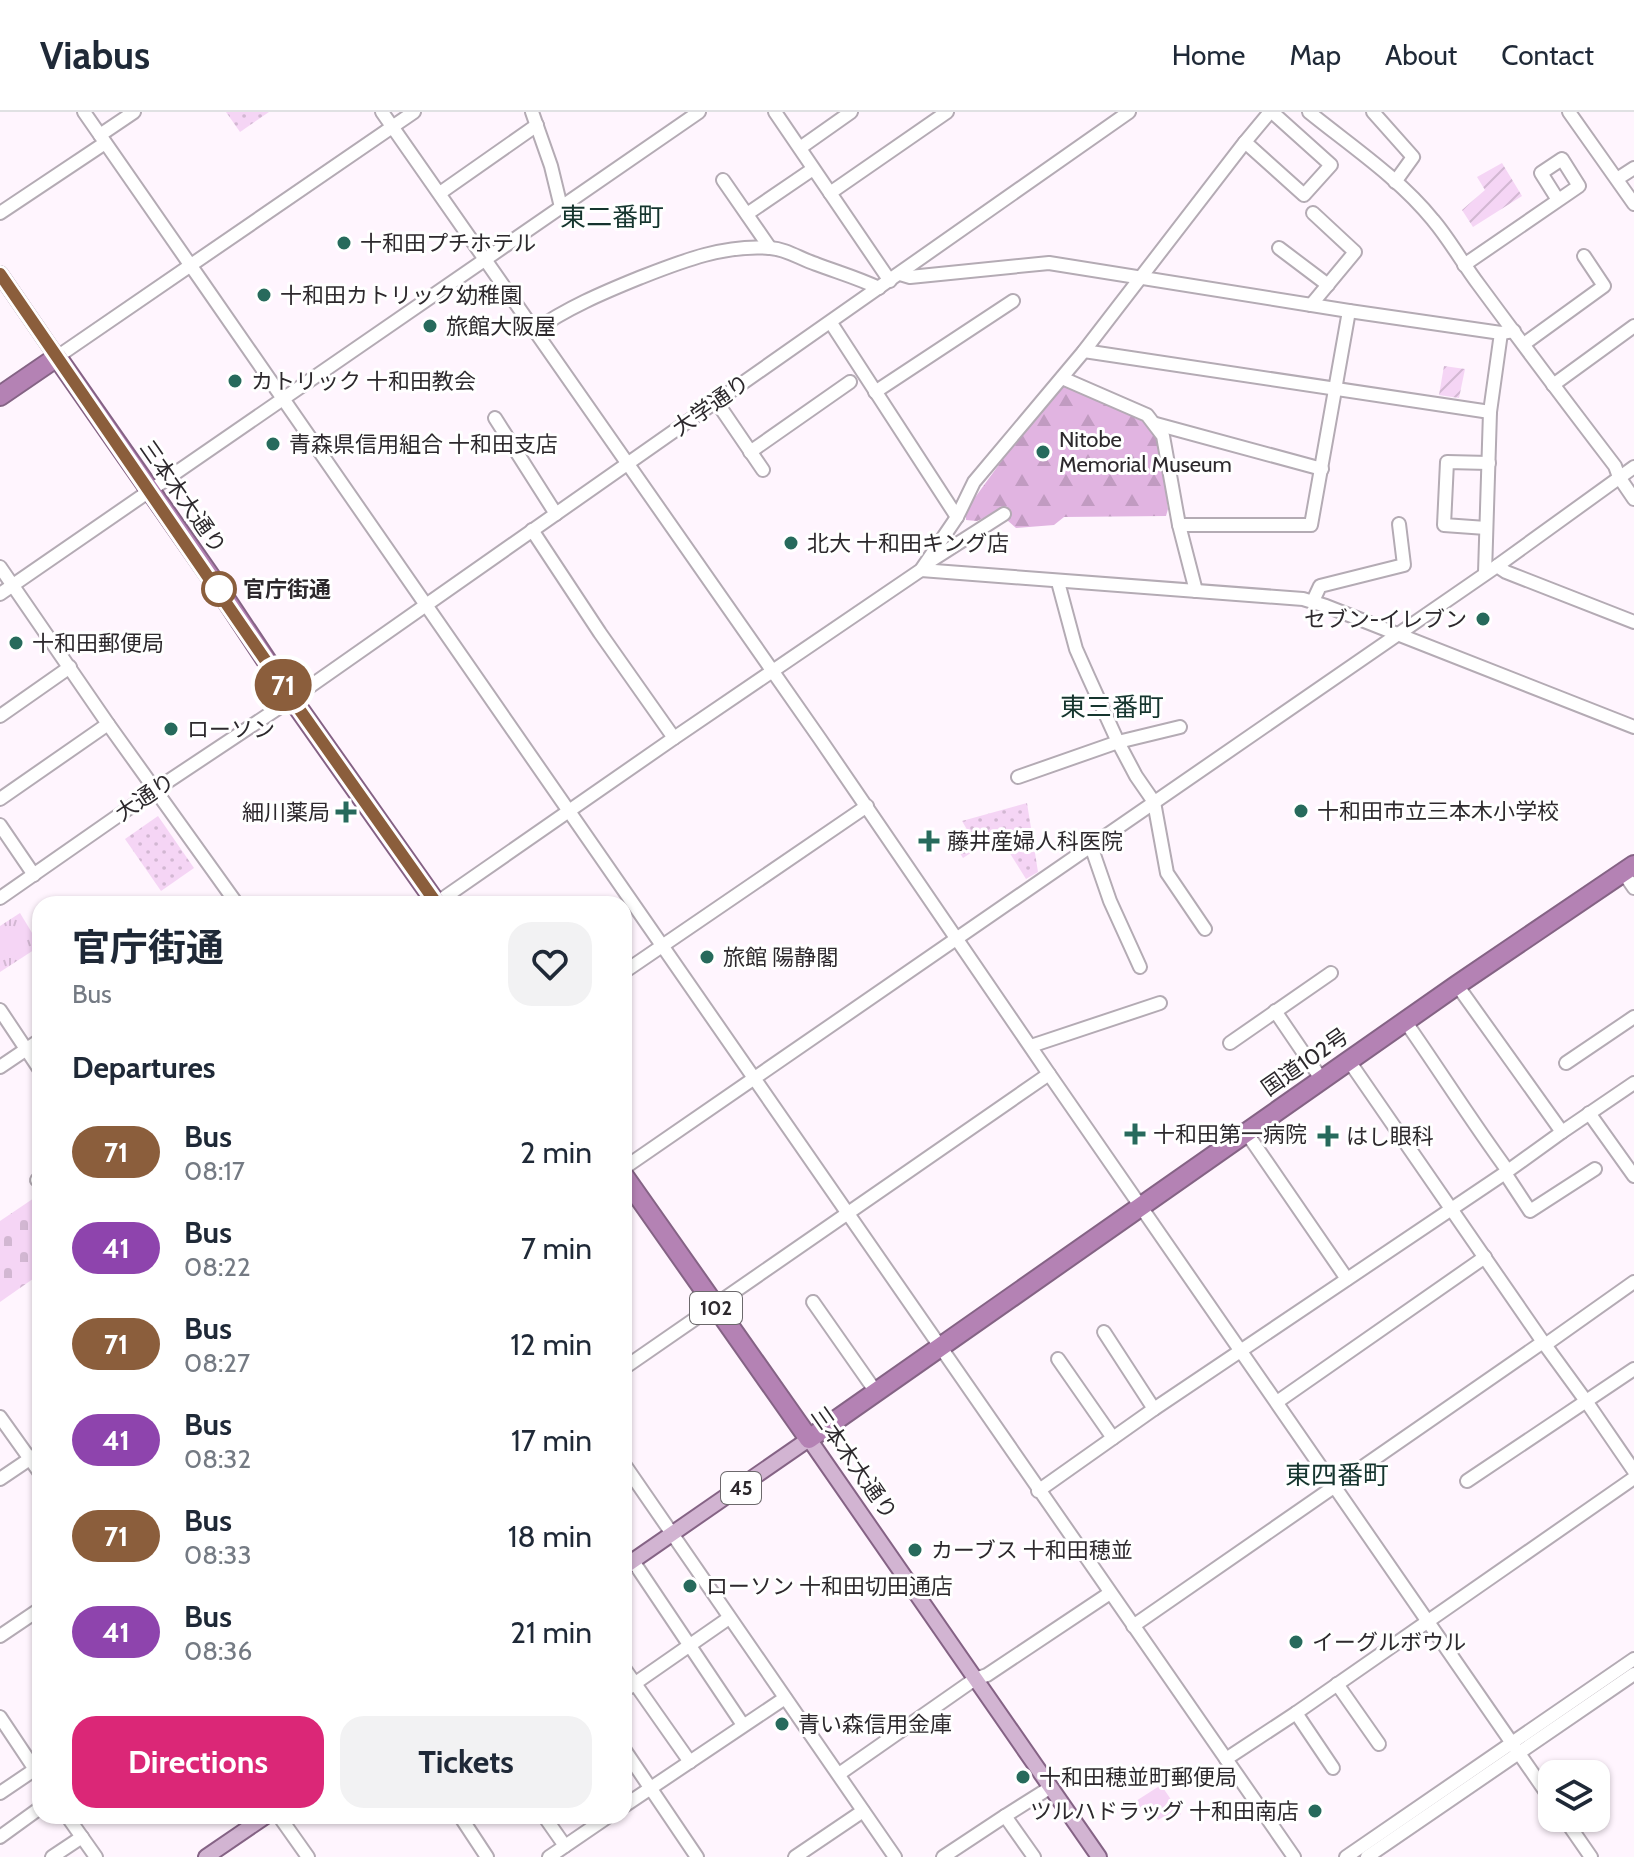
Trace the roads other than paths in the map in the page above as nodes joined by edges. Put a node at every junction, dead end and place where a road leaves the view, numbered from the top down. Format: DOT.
graph roads {
  1 [pos="84,112"];
  2 [pos="134,112"];
  3 [pos="382,112"];
  4 [pos="414,112"];
  5 [pos="532,112"];
  6 [pos="699,112"];
  7 [pos="775,112"];
  8 [pos="851,112"];
  9 [pos="947,112"];
  10 [pos="1129,112"];
  11 [pos="1271,112"];
  12 [pos="1309,112"];
  13 [pos="1373,112"];
  14 [pos="1569,112"];
  15 [pos="537,125"];
  16 [pos="393,127"];
  17 [pos="103,139"];
  18 [pos="1245,142"];
  19 [pos="800,148"];
  20 [pos="1634,168"];
  21 [pos="813,169"];
  22 [pos="1617,179"];
  23 [pos="723,180"];
  24 [pos="1395,182"];
  25 [pos="440,193"];
  26 [pos="830,193"];
  27 [pos="1558,200"];
  28 [pos="1634,204"];
  29 [pos="561,207"];
  30 [pos="0,213"];
  31 [pos="1313,213"];
  32 [pos="747,214"];
  33 [pos="770,248"];
  34 [pos="1279,248"];
  35 [pos="1584,256"];
  36 [pos="484,260"];
  37 [pos="191,265"];
  38 [pos="1464,265"];
  39 [pos="0,274"];
  40 [pos="1141,277"];
  41 [pos="890,281"];
  42 [pos="1328,285"];
  43 [pos="1013,301"];
  44 [pos="1311,305"];
  45 [pos="1349,311"];
  46 [pos="831,323"];
  47 [pos="1634,326"];
  48 [pos="534,331"];
  49 [pos="1508,332"];
  50 [pos="1524,344"];
  51 [pos="1084,351"];
  52 [pos="57,357"];
  53 [pos="1062,378"];
  54 [pos="850,382"];
  55 [pos="1553,385"];
  56 [pos="1336,389"];
  57 [pos="875,392"];
  58 [pos="0,396"];
  59 [pos="282,399"];
  60 [pos="716,401"];
  61 [pos="1490,412"];
  62 [pos="495,418"];
  63 [pos="1156,424"];
  64 [pos="750,452"];
  65 [pos="1489,463"];
  66 [pos="628,464"];
  67 [pos="1634,467"];
  68 [pos="1322,469"];
  69 [pos="763,470"];
  70 [pos="1619,477"];
  71 [pos="150,492"];
  72 [pos="1634,499"];
  73 [pos="556,514"];
  74 [pos="1004,514"];
  75 [pos="957,517"];
  76 [pos="1399,524"];
  77 [pos="1179,525"];
  78 [pos="1486,528"];
  79 [pos="532,530"];
  80 [pos="1497,566"];
  81 [pos="0,567"];
  82 [pos="924,567"];
  83 [pos="1485,573"];
  84 [pos="1058,582"];
  85 [pos="13,585"];
  86 [pos="1196,591"];
  87 [pos="0,594"];
  88 [pos="1313,601"];
  89 [pos="426,605"];
  90 [pos="1634,622"];
  91 [pos="1397,635"];
  92 [pos="70,667"];
  93 [pos="772,671"];
  94 [pos="292,699"];
  95 [pos="0,716"];
  96 [pos="108,724"];
  97 [pos="1180,727"];
  98 [pos="1634,727"];
  99 [pos="674,738"];
  100 [pos="1118,742"];
  101 [pos="1018,777"];
  102 [pos="155,790"];
  103 [pos="0,799"];
  104 [pos="1154,802"];
  105 [pos="867,806"];
  106 [pos="569,812"];
  107 [pos="0,825"];
  108 [pos="1091,846"];
  109 [pos="34,875"];
  110 [pos="1630,875"];
  111 [pos="231,896"];
  112 [pos="431,896"];
  113 [pos="448,896"];
  114 [pos="627,896"];
  115 [pos="0,898"];
  116 [pos="632,903"];
  117 [pos="1205,929"];
  118 [pos="957,938"];
  119 [pos="662,946"];
  120 [pos="632,967"];
  121 [pos="1140,967"];
  122 [pos="1331,973"];
  123 [pos="1457,985"];
  124 [pos="1160,1003"];
  125 [pos="0,1010"];
  126 [pos="1275,1011"];
  127 [pos="1634,1017"];
  128 [pos="1405,1021"];
  129 [pos="1230,1043"];
  130 [pos="32,1045"];
  131 [pos="1031,1046"];
  132 [pos="26,1049"];
  133 [pos="32,1058"];
  134 [pos="1349,1061"];
  135 [pos="1566,1063"];
  136 [pos="0,1067"];
  137 [pos="1049,1074"];
  138 [pos="754,1079"];
  139 [pos="1322,1080"];
  140 [pos="1634,1083"];
  141 [pos="1589,1113"];
  142 [pos="1246,1132"];
  143 [pos="1562,1132"];
  144 [pos="632,1163"];
  145 [pos="1595,1169"];
  146 [pos="1507,1172"];
  147 [pos="1634,1176"];
  148 [pos="632,1187"];
  149 [pos="1142,1206"];
  150 [pos="1451,1208"];
  151 [pos="848,1213"];
  152 [pos="1485,1257"];
  153 [pos="1347,1279"];
  154 [pos="1634,1282"];
  155 [pos="813,1302"];
  156 [pos="715,1305"];
  157 [pos="1104,1332"];
  158 [pos="1544,1344"];
  159 [pos="940,1347"];
  160 [pos="1242,1352"];
  161 [pos="1058,1359"];
  162 [pos="632,1362"];
  163 [pos="1634,1369"];
  164 [pos="876,1392"];
  165 [pos="1586,1401"];
  166 [pos="1277,1402"];
  167 [pos="1154,1409"];
  168 [pos="0,1417"];
  169 [pos="1113,1438"];
  170 [pos="809,1439"];
  171 [pos="32,1452"];
  172 [pos="32,1457"];
  173 [pos="1634,1471"];
  174 [pos="632,1476"];
  175 [pos="1634,1478"];
  176 [pos="0,1479"];
  177 [pos="1467,1481"];
  178 [pos="1335,1486"];
  179 [pos="1038,1491"];
  180 [pos="672,1535"];
  181 [pos="632,1562"];
  182 [pos="632,1568"];
  183 [pos="1110,1593"];
  184 [pos="32,1614"];
  185 [pos="729,1618"];
  186 [pos="1428,1620"];
  187 [pos="1133,1626"];
  188 [pos="0,1636"];
  189 [pos="689,1644"];
  190 [pos="1634,1659"];
  191 [pos="1634,1674"];
  192 [pos="975,1679"];
  193 [pos="1337,1684"];
  194 [pos="632,1685"];
  195 [pos="632,1691"];
  196 [pos="785,1698"];
  197 [pos="1296,1713"];
  198 [pos="0,1717"];
  199 [pos="743,1725"];
  200 [pos="1379,1744"];
  201 [pos="1516,1748"];
  202 [pos="1226,1759"];
  203 [pos="632,1761"];
  204 [pos="32,1762"];
  205 [pos="690,1762"];
  206 [pos="1333,1768"];
  207 [pos="32,1774"];
  208 [pos="839,1774"];
  209 [pos="1538,1780"];
  210 [pos="1051,1787"];
  211 [pos="651,1788"];
  212 [pos="0,1793"];
  213 [pos="632,1801"];
  214 [pos="863,1811"];
  215 [pos="32,1814"];
  216 [pos="1005,1816"];
  217 [pos="73,1824"];
  218 [pos="254,1824"];
  219 [pos="285,1824"];
  220 [pos="465,1824"];
  221 [pos="550,1824"];
  222 [pos="597,1824"];
  223 [pos="1574,1832"];
  224 [pos="0,1837"];
  225 [pos="82,1837"];
  226 [pos="565,1846"];
  227 [pos="52,1857"];
  228 [pos="96,1857"];
  229 [pos="206,1857"];
  230 [pos="308,1857"];
  231 [pos="487,1857"];
  232 [pos="549,1857"];
  233 [pos="697,1857"];
  234 [pos="795,1857"];
  235 [pos="895,1857"];
  236 [pos="943,1857"];
  237 [pos="1034,1857"];
  238 [pos="1099,1857"];
  239 [pos="1294,1857"];
  240 [pos="1346,1857"];
  241 [pos="1367,1857"];
  242 [pos="1591,1857"];
  1 -- 17 [label="street"];
  2 -- 17 [label="street"];
  3 -- 16 [label="street"];
  4 -- 16 [label="street"];
  5 -- 15 [label="street"];
  6 -- 29 [label="street"];
  7 -- 19 [label="street"];
  8 -- 19 [label="street"];
  9 -- 26 [label="street"];
  10 -- 41 [label="street, 大学通り"];
  11 -- 18 [label="street"];
  11 -- 18 [label="street"];
  12 -- 24 [label="street"];
  13 -- 24 [label="street"];
  14 -- 22 [label="street"];
  15 -- 25 [label="street"];
  15 -- 29 [label="street"];
  16 -- 25 [label="street"];
  16 -- 37 [label="street"];
  17 -- 30 [label="street"];
  17 -- 37 [label="street"];
  18 -- 40 [label="street"];
  19 -- 21 [label="street"];
  20 -- 22 [label="street"];
  21 -- 26 [label="street"];
  21 -- 32 [label="street"];
  22 -- 28 [label="street"];
  23 -- 32 [label="street"];
  24 -- 38 [label="street"];
  25 -- 36 [label="street"];
  26 -- 41 [label="street"];
  27 -- 38 [label="street"];
  29 -- 36 [label="street"];
  31 -- 42 [label="street"];
  32 -- 33 [label="street"];
  33 -- 41 [label="street"];
  33 -- 48 [label="street"];
  34 -- 42 [label="street"];
  35 -- 50 [label="street"];
  36 -- 48 [label="street"];
  36 -- 59 [label="street"];
  37 -- 52 [label="street"];
  37 -- 59 [label="street"];
  38 -- 49 [label="street"];
  39 -- 52 [label="main road, 三本木大通り"];
  40 -- 41 [label="street"];
  40 -- 44 [label="street"];
  40 -- 51 [label="street"];
  41 -- 46 [label="street, 大学通り"];
  42 -- 44 [label="street"];
  43 -- 57 [label="street"];
  44 -- 45 [label="street"];
  45 -- 49 [label="street"];
  45 -- 56 [label="street"];
  46 -- 57 [label="street"];
  46 -- 60 [label="street, 大学通り"];
  47 -- 55 [label="street"];
  48 -- 66 [label="street"];
  49 -- 50 [label="street"];
  49 -- 61 [label="street"];
  50 -- 55 [label="street"];
  51 -- 53 [label="street"];
  51 -- 56 [label="street"];
  52 -- 58 [label="highway"];
  52 -- 71 [label="highway, 三本木大通り"];
  53 -- 63 [label="street"];
  53 -- 75 [label="street"];
  54 -- 64 [label="street"];
  55 -- 70 [label="street"];
  56 -- 61 [label="street"];
  56 -- 68 [label="street"];
  57 -- 75 [label="street"];
  59 -- 71 [label="street"];
  59 -- 89 [label="street"];
  60 -- 64 [label="street"];
  60 -- 66 [label="street, 大学通り"];
  61 -- 65 [label="street"];
  62 -- 73 [label="street"];
  63 -- 68 [label="street"];
  63 -- 77 [label="street"];
  64 -- 69 [label="street"];
  65 -- 78 [label="street"];
  65 -- 78 [label="street"];
  66 -- 73 [label="street, 大学通り"];
  66 -- 93 [label="street"];
  67 -- 70 [label="street"];
  68 -- 77 [label="street"];
  70 -- 72 [label="street"];
  70 -- 80 [label="street"];
  71 -- 85 [label="street"];
  71 -- 94 [label="highway, 三本木大通り"];
  73 -- 79 [label="street, 大学通り"];
  74 -- 82 [label="street"];
  75 -- 82 [label="street"];
  76 -- 88 [label="street"];
  77 -- 86 [label="street"];
  78 -- 83 [label="street"];
  79 -- 89 [label="street, 大学通り"];
  79 -- 99 [label="street"];
  80 -- 83 [label="street"];
  80 -- 90 [label="street"];
  81 -- 85 [label="street"];
  82 -- 84 [label="street"];
  82 -- 93 [label="street"];
  83 -- 91 [label="street"];
  84 -- 86 [label="street"];
  84 -- 100 [label="street"];
  85 -- 87 [label="street"];
  85 -- 92 [label="street"];
  86 -- 88 [label="street"];
  88 -- 91 [label="street"];
  89 -- 94 [label="street, 大学通り"];
  89 -- 106 [label="street"];
  91 -- 98 [label="street"];
  91 -- 104 [label="street"];
  92 -- 95 [label="street"];
  92 -- 96 [label="street"];
  93 -- 99 [label="street"];
  93 -- 105 [label="street"];
  94 -- 102 [label="street, 大通り"];
  94 -- 112 [label="highway, 三本木大通り"];
  96 -- 102 [label="street"];
  96 -- 103 [label="street"];
  97 -- 100 [label="street"];
  99 -- 106 [label="street"];
  100 -- 101 [label="street"];
  100 -- 104 [label="street"];
  102 -- 109 [label="street, 大通り"];
  102 -- 111 [label="street"];
  104 -- 108 [label="street"];
  104 -- 117 [label="street"];
  105 -- 118 [label="street"];
  105 -- 119 [label="street"];
  106 -- 113 [label="street"];
  106 -- 114 [label="street"];
  107 -- 109 [label="street"];
  108 -- 118 [label="street"];
  108 -- 121 [label="street"];
  109 -- 115 [label="street, 大通り"];
  110 -- 123 [label="highway, 国道102号"];
  116 -- 119 [label="street"];
  118 -- 131 [label="street"];
  118 -- 138 [label="street"];
  119 -- 120 [label="street"];
  119 -- 138 [label="street"];
  122 -- 126 [label="street"];
  123 -- 128 [label="highway, 国道102号"];
  123 -- 143 [label="street"];
  124 -- 131 [label="street"];
  125 -- 132 [label="street"];
  126 -- 129 [label="street"];
  126 -- 139 [label="street"];
  127 -- 135 [label="street"];
  128 -- 134 [label="highway, 国道102号"];
  128 -- 146 [label="street"];
  130 -- 132 [label="street"];
  131 -- 137 [label="street"];
  132 -- 133 [label="street"];
  132 -- 136 [label="street"];
  134 -- 139 [label="highway, 国道102号"];
  134 -- 150 [label="street"];
  137 -- 149 [label="street"];
  137 -- 151 [label="street"];
  138 -- 144 [label="street"];
  138 -- 151 [label="street"];
  139 -- 142 [label="highway, 国道102号"];
  140 -- 141 [label="street"];
  141 -- 143 [label="street"];
  141 -- 147 [label="street"];
  142 -- 149 [label="highway, 国道102号"];
  142 -- 153 [label="street"];
  143 -- 146 [label="street"];
  145 -- 146 [label="street"];
  146 -- 150 [label="street"];
  148 -- 156 [label="highway, 三本木大通り / 102"];
  149 -- 159 [label="highway, 国道102号"];
  149 -- 160 [label="street"];
  150 -- 152 [label="street"];
  150 -- 153 [label="street"];
  151 -- 156 [label="street"];
  151 -- 159 [label="street"];
  152 -- 158 [label="street"];
  152 -- 166 [label="street"];
  153 -- 160 [label="street"];
  154 -- 158 [label="street"];
  155 -- 164 [label="street"];
  156 -- 162 [label="street"];
  156 -- 170 [label="highway, 三本木大通り / 102"];
  157 -- 167 [label="street"];
  158 -- 165 [label="street"];
  158 -- 178 [label="street"];
  159 -- 164 [label="highway, 国道102号"];
  159 -- 179 [label="street"];
  160 -- 166 [label="street"];
  160 -- 167 [label="street"];
  161 -- 169 [label="street"];
  163 -- 165 [label="street"];
  164 -- 170 [label="highway, 国道102号"];
  165 -- 173 [label="street"];
  165 -- 177 [label="street"];
  166 -- 178 [label="street"];
  167 -- 169 [label="street"];
  168 -- 171 [label="street"];
  169 -- 179 [label="street"];
  170 -- 180 [label="main road, 45"];
  170 -- 192 [label="main road, 三本木大通り"];
  172 -- 176 [label="street"];
  174 -- 180 [label="street"];
  175 -- 186 [label="street"];
  178 -- 186 [label="street"];
  178 -- 187 [label="street"];
  179 -- 183 [label="street"];
  180 -- 181 [label="main road, 45"];
  180 -- 185 [label="street"];
  182 -- 189 [label="street"];
  183 -- 187 [label="street"];
  183 -- 192 [label="street"];
  184 -- 188 [label="street"];
  185 -- 189 [label="street"];
  185 -- 196 [label="street"];
  186 -- 193 [label="street"];
  186 -- 201 [label="street"];
  187 -- 202 [label="street"];
  189 -- 194 [label="street"];
  189 -- 199 [label="street"];
  190 -- 201 [label="street"];
  191 -- 201 [label="street"];
  192 -- 208 [label="street"];
  192 -- 210 [label="main road, 三本木大通り"];
  193 -- 197 [label="street"];
  193 -- 200 [label="street"];
  195 -- 205 [label="street"];
  196 -- 199 [label="street"];
  196 -- 208 [label="street"];
  197 -- 202 [label="street"];
  197 -- 206 [label="street"];
  198 -- 204 [label="street"];
  199 -- 205 [label="street"];
  201 -- 209 [label="street"];
  201 -- 240 [label="street"];
  201 -- 241 [label="street"];
  202 -- 239 [label="street"];
  203 -- 211 [label="street"];
  205 -- 211 [label="street"];
  207 -- 212 [label="street"];
  208 -- 214 [label="street"];
  210 -- 216 [label="street"];
  210 -- 238 [label="main road, 三本木大通り"];
  211 -- 213 [label="street"];
  211 -- 233 [label="street"];
  214 -- 234 [label="street"];
  214 -- 235 [label="street"];
  215 -- 224 [label="street"];
  216 -- 236 [label="street"];
  216 -- 237 [label="street"];
  217 -- 225 [label="street"];
  218 -- 229 [label="main road"];
  219 -- 230 [label="street"];
  220 -- 231 [label="street"];
  221 -- 226 [label="street"];
  222 -- 226 [label="street"];
  223 -- 242 [label="street"];
  225 -- 227 [label="street"];
  225 -- 228 [label="street"];
  226 -- 232 [label="street"];
}
